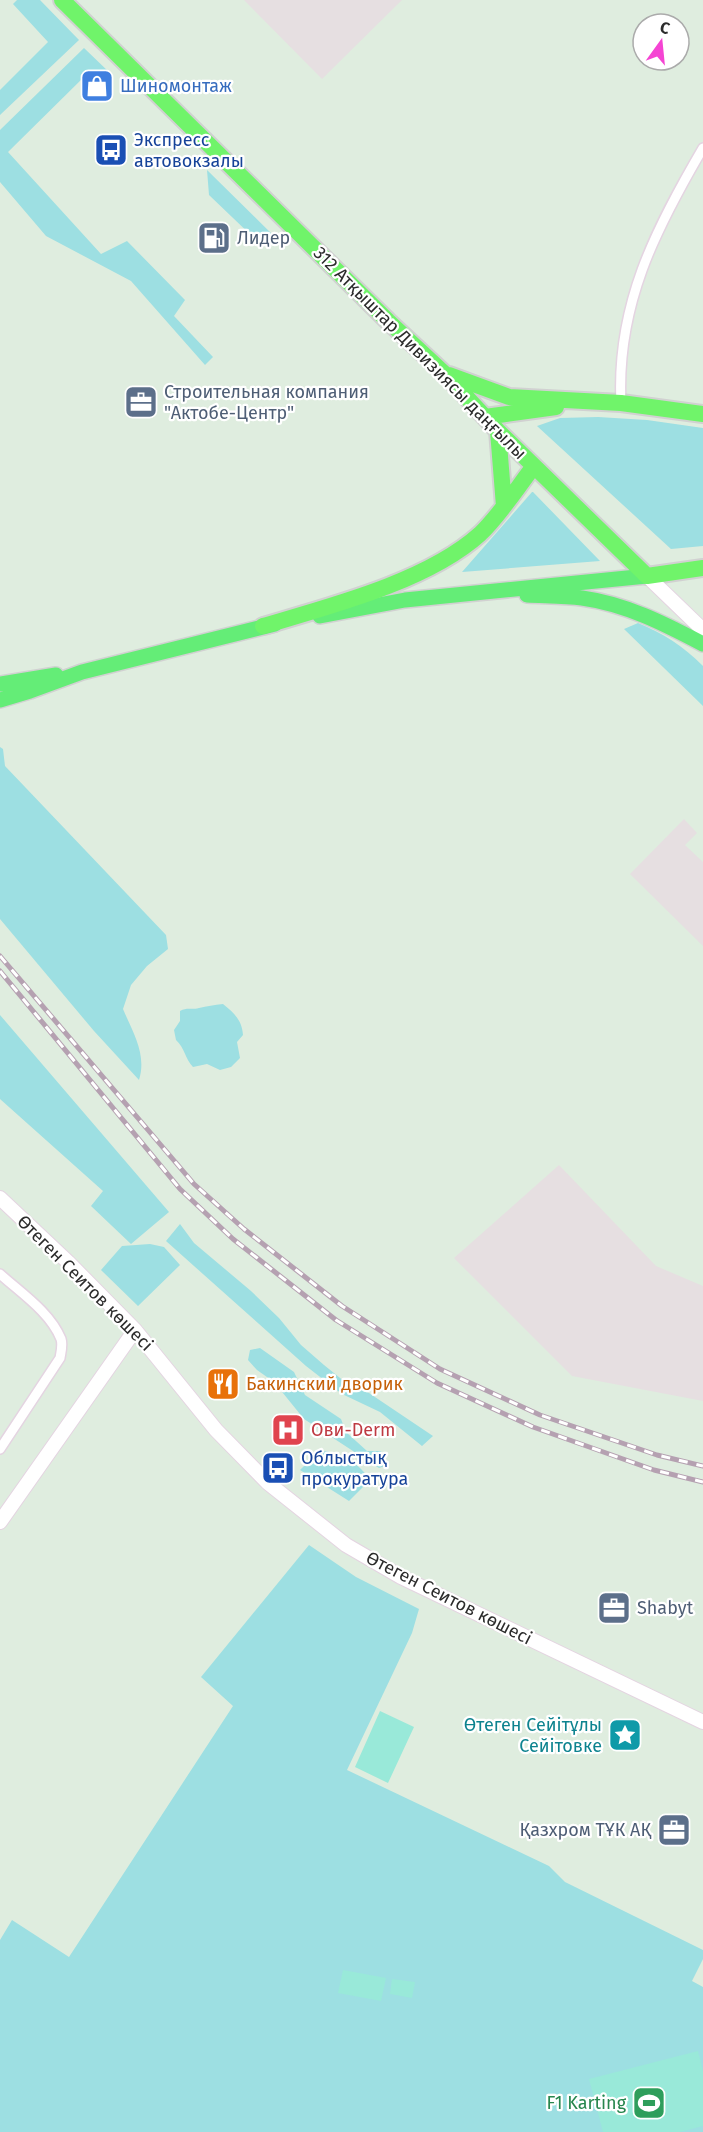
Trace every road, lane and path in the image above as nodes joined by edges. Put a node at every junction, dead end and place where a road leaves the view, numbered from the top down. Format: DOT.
graph roads {
  1 [pos="62,0"];
  2 [pos="703,148"];
  3 [pos="445,374"];
  4 [pos="579,402"];
  5 [pos="621,403"];
  6 [pos="703,414"];
  7 [pos="485,417"];
  8 [pos="498,431"];
  9 [pos="534,466"];
  10 [pos="504,506"];
  11 [pos="703,568"];
  12 [pos="647,576"];
  13 [pos="470,592"];
  14 [pos="263,626"];
  15 [pos="703,630"];
  16 [pos="703,644"];
  17 [pos="82,672"];
  18 [pos="0,684"];
  19 [pos="0,700"];
  20 [pos="0,1198"];
  21 [pos="0,1274"];
  22 [pos="135,1330"];
  23 [pos="0,1449"];
  24 [pos="0,1522"];
  25 [pos="703,1722"];
  1 -- 3 [label="highway, 312 Атқыштар Дивизиясы даңғылы"];
  2 -- 5 [label="street"];
  3 -- 4 [label="highway"];
  3 -- 7 [label="highway, 312 Атқыштар Дивизиясы даңғылы"];
  4 -- 5 [label="highway"];
  4 -- 7 [label="highway"];
  5 -- 6 [label="highway"];
  7 -- 8 [label="highway, 312 Атқыштар Дивизиясы даңғылы"];
  8 -- 9 [label="highway, 312 Атқыштар Дивизиясы даңғылы"];
  8 -- 10 [label="highway"];
  9 -- 10 [label="highway"];
  9 -- 12 [label="highway, 312 Атқыштар Дивизиясы даңғылы"];
  10 -- 14 [label="highway"];
  11 -- 12 [label="highway"];
  12 -- 13 [label="main road"];
  12 -- 15 [label="main road, 312 Атқыштар Дивизиясы даңғылы"];
  13 -- 14 [label="main road"];
  13 -- 16 [label="main road"];
  14 -- 17 [label="main road"];
  17 -- 18 [label="main road"];
  17 -- 19 [label="main road"];
  20 -- 22 [label="main road, Өтеген Сеитов көшесі"];
  21 -- 23 [label="street"];
  22 -- 24 [label="main road"];
  22 -- 25 [label="main road, Өтеген Сеитов көшесі"];
}
